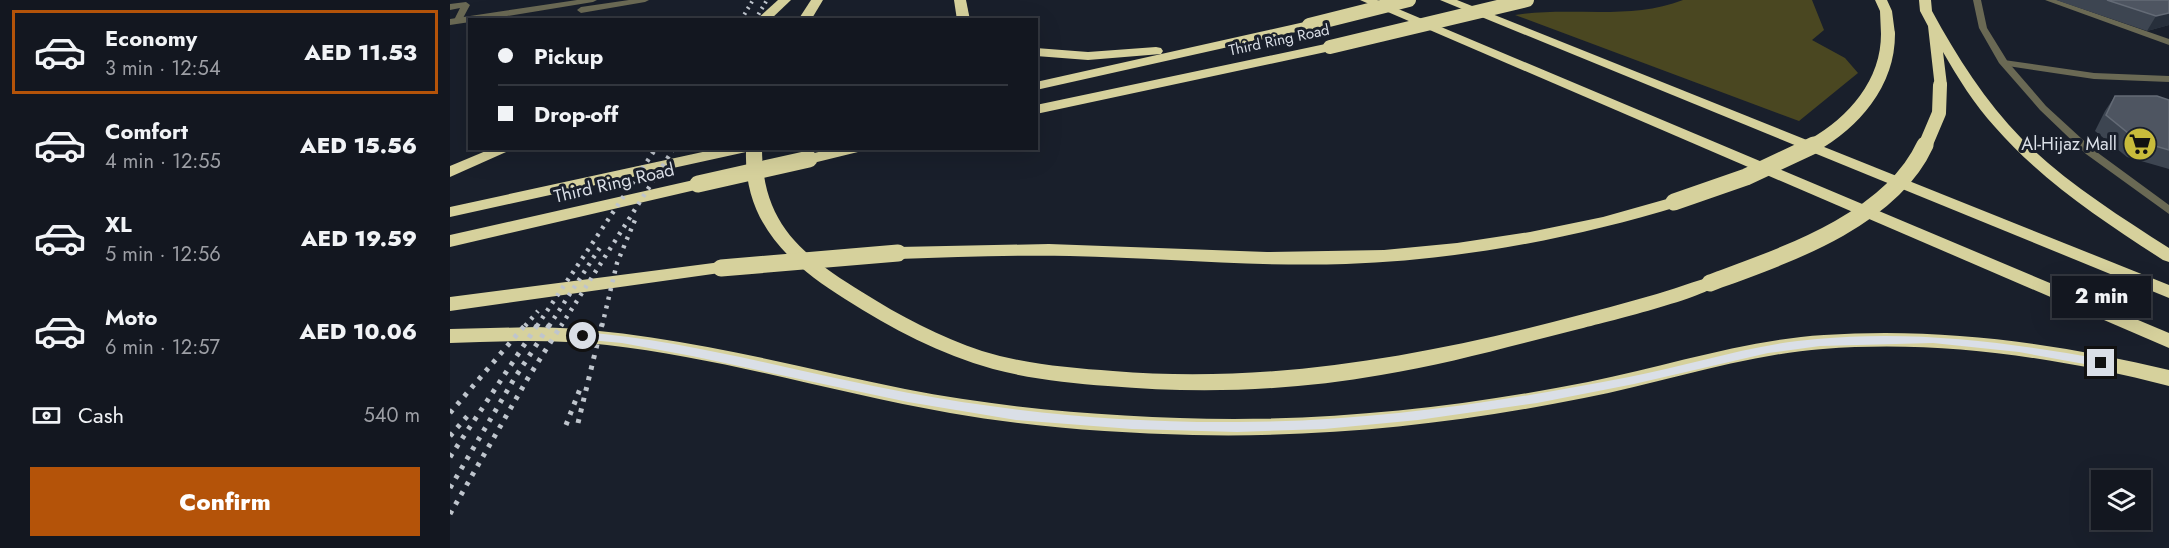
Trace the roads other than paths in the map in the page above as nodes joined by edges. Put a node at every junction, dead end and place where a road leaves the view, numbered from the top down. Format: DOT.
graph roads {
  1 [pos="593,0"];
  2 [pos="645,0"];
  3 [pos="785,0"];
  4 [pos="817,0"];
  5 [pos="960,0"];
  6 [pos="1366,0"];
  7 [pos="1409,0"];
  8 [pos="1446,0"];
  9 [pos="1527,0"];
  10 [pos="1881,0"];
  11 [pos="1924,0"];
  12 [pos="1977,0"];
  13 [pos="2049,0"];
  14 [pos="450,7"];
  15 [pos="474,18"];
  16 [pos="531,18"];
  17 [pos="764,18"];
  18 [pos="805,18"];
  19 [pos="964,18"];
  20 [pos="454,21"];
  21 [pos="1933,24"];
  22 [pos="468,27"];
  23 [pos="450,30"];
  24 [pos="2169,42"];
  25 [pos="1229,45"];
  26 [pos="1038,52"];
  27 [pos="2004,63"];
  28 [pos="2169,79"];
  29 [pos="1038,86"];
  30 [pos="1038,110"];
  31 [pos="503,150"];
  32 [pos="736,150"];
  33 [pos="754,150"];
  34 [pos="848,150"];
  35 [pos="450,172"];
  36 [pos="2169,210"];
  37 [pos="450,212"];
  38 [pos="450,241"];
  39 [pos="2169,256"];
  40 [pos="2169,292"];
  41 [pos="450,304"];
  42 [pos="450,336"];
  43 [pos="2169,341"];
  44 [pos="2169,378"];
  1 -- 15 [label="street"];
  2 -- 16 [label="street"];
  3 -- 17 [label="highway"];
  4 -- 18 [label="highway"];
  5 -- 19 [label="highway"];
  6 -- 43 [label="highway"];
  7 -- 25 [label="highway, Third Ring Road, bridge"];
  8 -- 40 [label="highway"];
  9 -- 30 [label="highway, Third Ring Road, bridge"];
  10 -- 41 [label="highway, bridge"];
  11 -- 21 [label="highway"];
  12 -- 27 [label="street"];
  13 -- 24 [label="street"];
  14 -- 20 [label="street"];
  21 -- 33 [label="highway, bridge"];
  21 -- 39 [label="highway"];
  22 -- 23 [label="street"];
  25 -- 26 [label="highway"];
  25 -- 29 [label="highway, Third Ring Road"];
  27 -- 28 [label="street"];
  27 -- 36 [label="street"];
  31 -- 35 [label="highway"];
  32 -- 37 [label="highway, Third Ring Road"];
  34 -- 38 [label="highway, Third Ring Road, bridge"];
  42 -- 44 [label="highway"];
}
